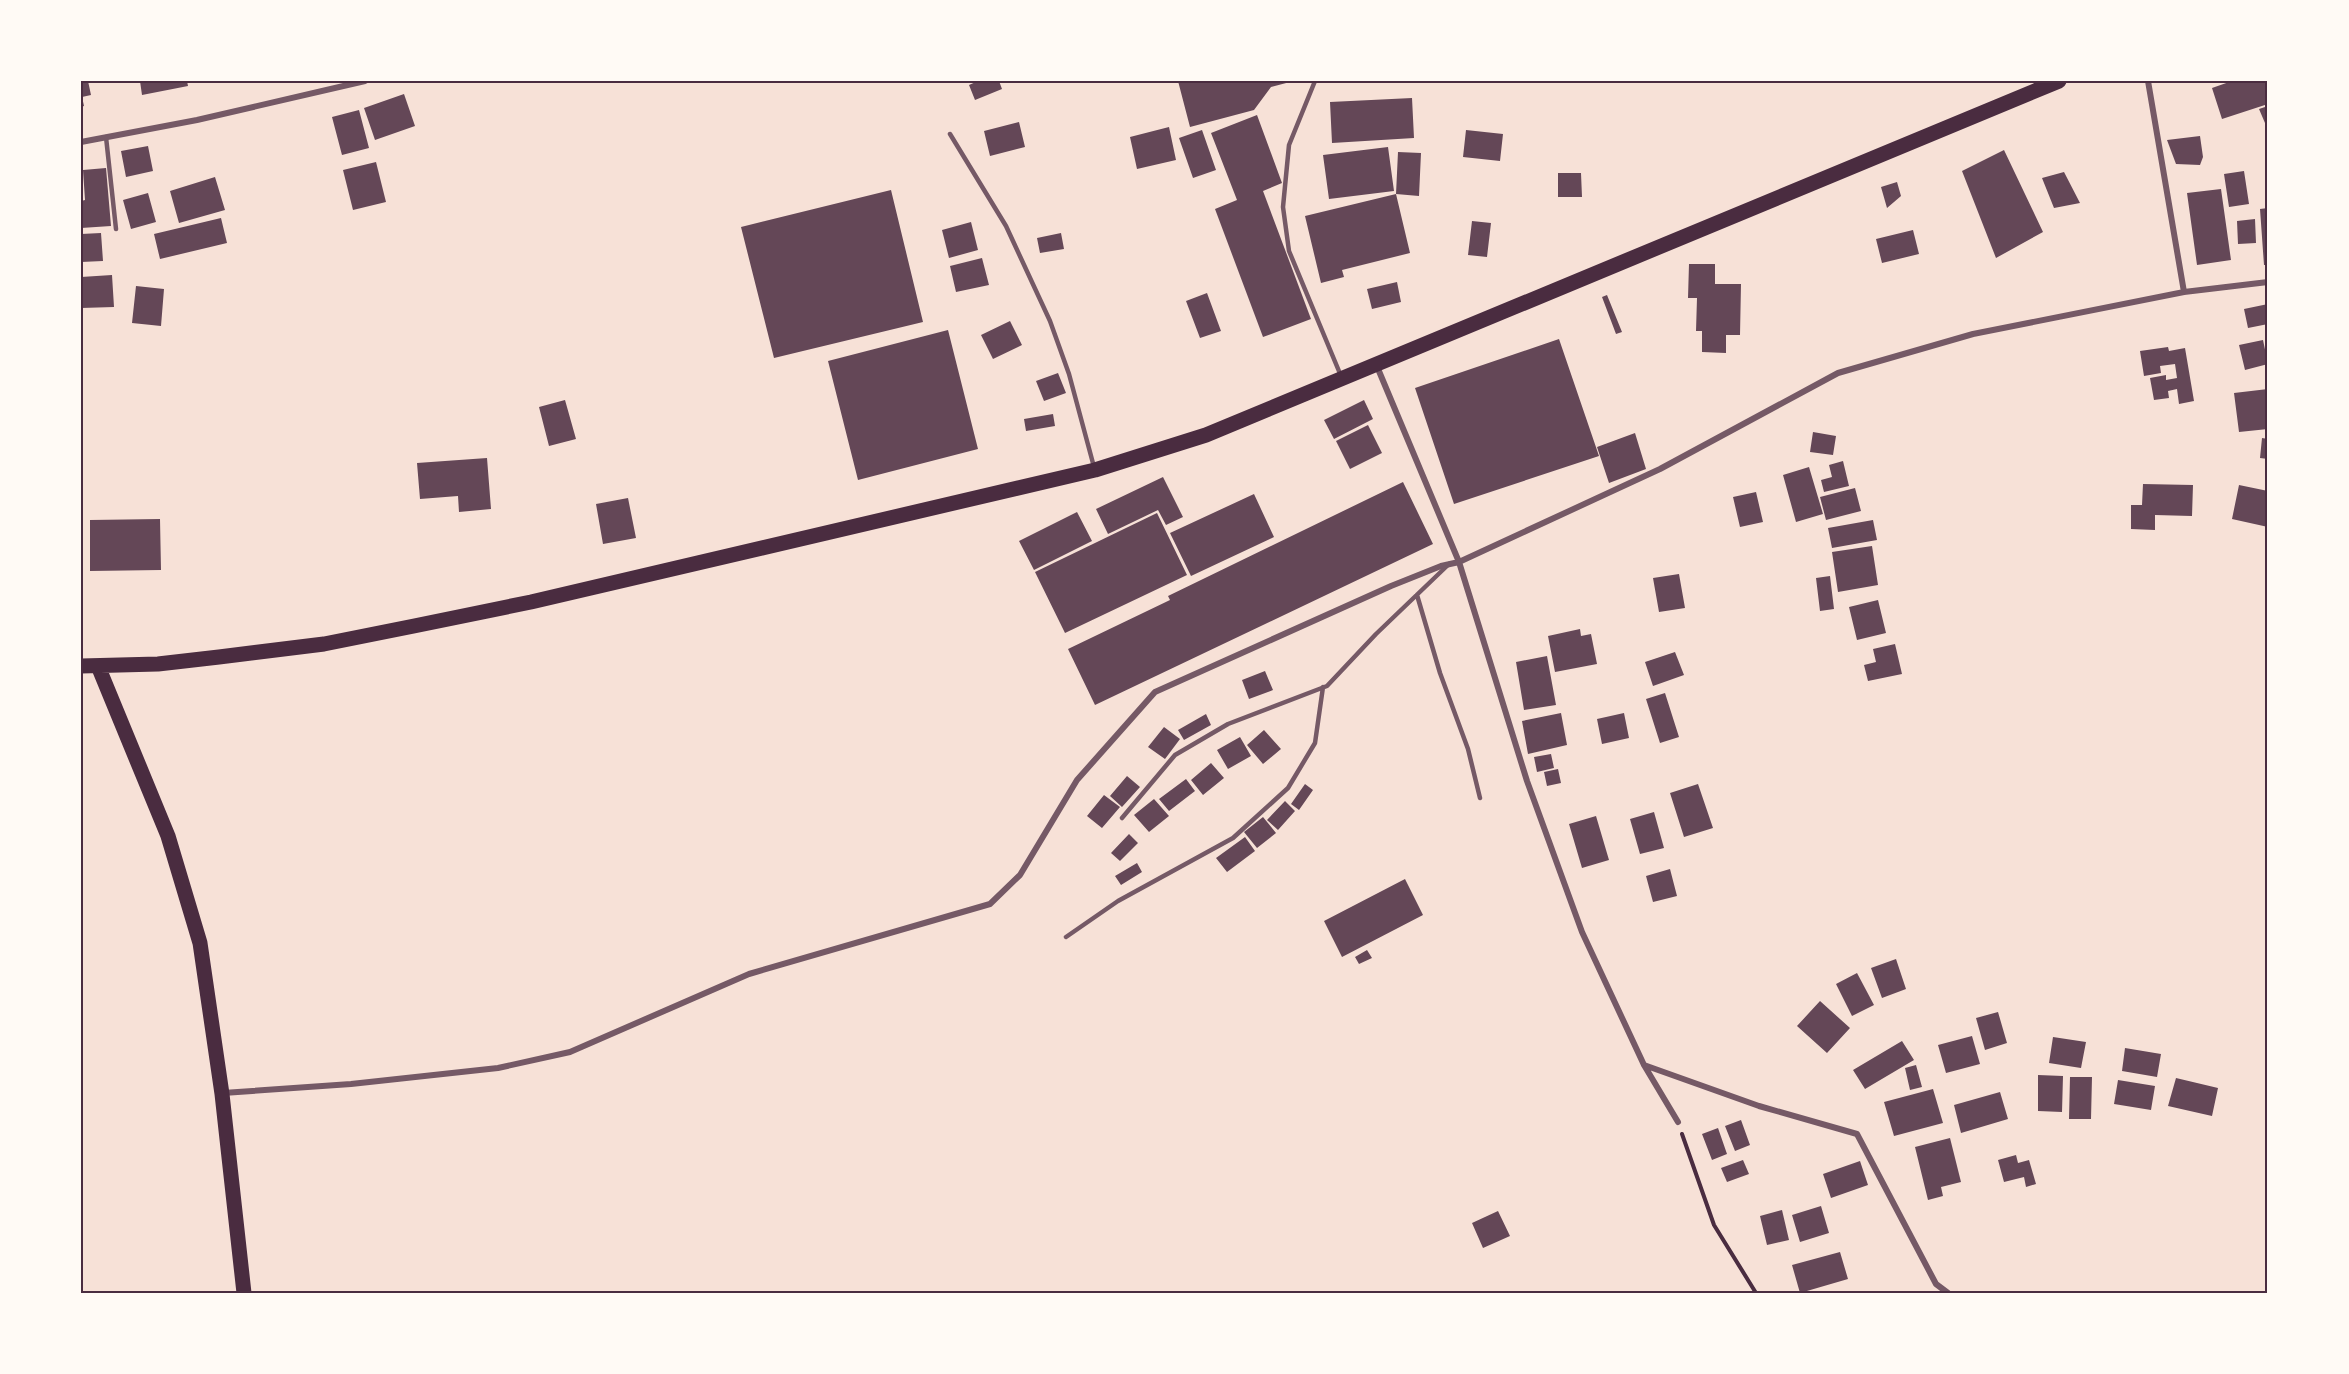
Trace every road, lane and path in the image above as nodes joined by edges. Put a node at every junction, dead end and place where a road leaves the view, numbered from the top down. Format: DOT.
graph roads {
  1 [pos="365,81"];
  2 [pos="1315,81"];
  3 [pos="2059,81"];
  4 [pos="2148,81"];
  5 [pos="950,134"];
  6 [pos="106,137"];
  7 [pos="81,142"];
  8 [pos="116,229"];
  9 [pos="2268,282"];
  10 [pos="2184,292"];
  11 [pos="1376,363"];
  12 [pos="1342,378"];
  13 [pos="1095,470"];
  14 [pos="1459,562"];
  15 [pos="1449,564"];
  16 [pos="1417,595"];
  17 [pos="81,666"];
  18 [pos="98,666"];
  19 [pos="1323,687"];
  20 [pos="1480,798"];
  21 [pos="1122,818"];
  22 [pos="1065,937"];
  23 [pos="1644,1065"];
  24 [pos="222,1094"];
  25 [pos="1678,1122"];
  26 [pos="244,1293"];
  27 [pos="1756,1293"];
  28 [pos="1948,1293"];
  1 -- 6 [label="street"];
  2 -- 12 [label="lane"];
  3 -- 11 [label="main road"];
  4 -- 10 [label="street"];
  5 -- 13 [label="lane"];
  6 -- 7 [label="street"];
  6 -- 8 [label="lane"];
  9 -- 10 [label="street"];
  10 -- 14 [label="street"];
  11 -- 12 [label="main road"];
  11 -- 14 [label="street"];
  12 -- 13 [label="main road"];
  13 -- 18 [label="main road"];
  14 -- 15 [label="street"];
  14 -- 23 [label="street"];
  15 -- 16 [label="lane"];
  15 -- 24 [label="street"];
  16 -- 19 [label="lane"];
  16 -- 20 [label="lane"];
  17 -- 18 [label="main road"];
  18 -- 24 [label="main road"];
  19 -- 21 [label="lane"];
  19 -- 22 [label="lane"];
  23 -- 25 [label="street"];
  23 -- 28 [label="street"];
  24 -- 26 [label="main road"];
  25 -- 27 [label="path"];
}
